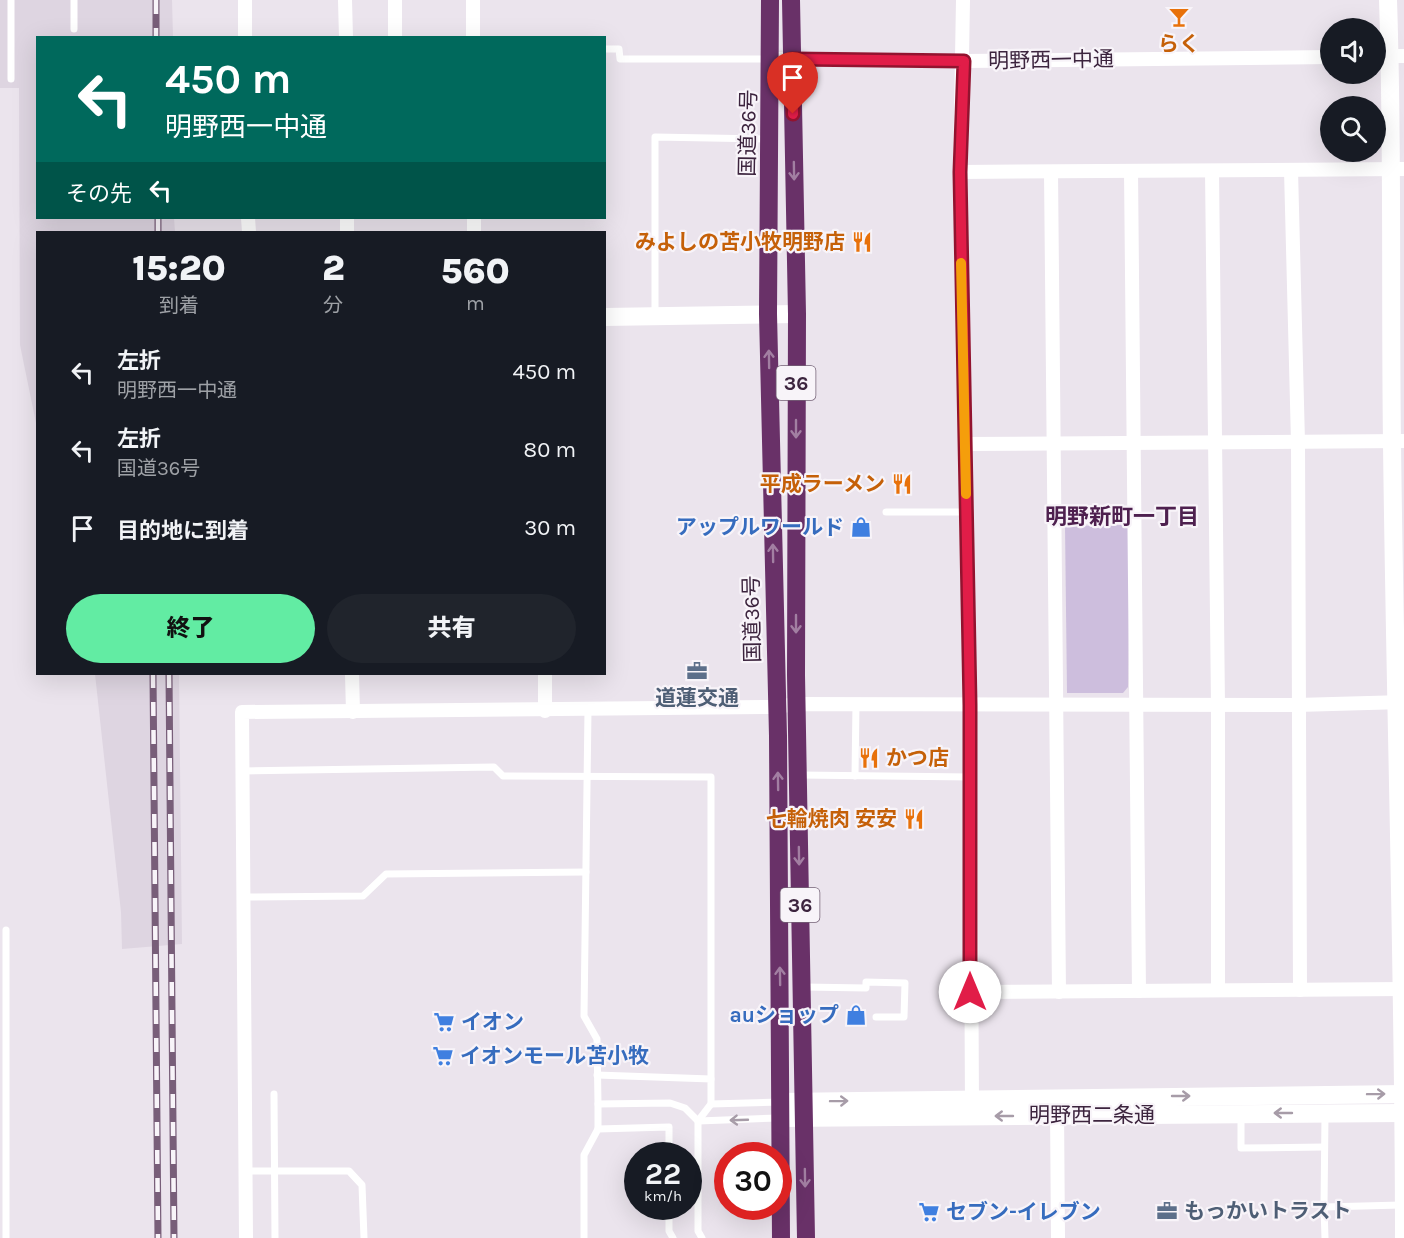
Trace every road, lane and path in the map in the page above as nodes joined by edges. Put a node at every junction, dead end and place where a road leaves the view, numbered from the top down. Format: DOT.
graph roads {
  1 [pos="11,0"];
  2 [pos="74,0"];
  3 [pos="245,0"];
  4 [pos="345,0"];
  5 [pos="395,0"];
  6 [pos="473,0"];
  7 [pos="770,0"];
  8 [pos="791,0"];
  9 [pos="963,0"];
  10 [pos="1388,0"];
  11 [pos="74,29"];
  12 [pos="245,36"];
  13 [pos="346,36"];
  14 [pos="395,36"];
  15 [pos="473,36"];
  16 [pos="606,49"];
  17 [pos="1390,56"];
  18 [pos="1320,57"];
  19 [pos="771,59"];
  20 [pos="792,59"];
  21 [pos="964,61"];
  22 [pos="11,79"];
  23 [pos="771,140"];
  24 [pos="1399,169"];
  25 [pos="1292,170"];
  26 [pos="1131,171"];
  27 [pos="1212,171"];
  28 [pos="960,172"];
  29 [pos="1051,172"];
  30 [pos="768,314"];
  31 [pos="797,314"];
  32 [pos="606,317"];
  33 [pos="655,317"];
  34 [pos="1398,441"];
  35 [pos="1298,442"];
  36 [pos="1214,443"];
  37 [pos="964,444"];
  38 [pos="1135,445"];
  39 [pos="1053,446"];
  40 [pos="886,512"];
  41 [pos="966,512"];
  42 [pos="1054,520"];
  43 [pos="1135,520"];
  44 [pos="352,675"];
  45 [pos="545,675"];
  46 [pos="1401,702"];
  47 [pos="797,704"];
  48 [pos="856,704"];
  49 [pos="1058,704"];
  50 [pos="970,705"];
  51 [pos="1136,705"];
  52 [pos="1218,705"];
  53 [pos="1297,705"];
  54 [pos="776,707"];
  55 [pos="588,710"];
  56 [pos="545,711"];
  57 [pos="352,712"];
  58 [pos="243,771"];
  59 [pos="798,775"];
  60 [pos="587,776"];
  61 [pos="855,776"];
  62 [pos="970,777"];
  63 [pos="586,872"];
  64 [pos="244,897"];
  65 [pos="6,930"];
  66 [pos="801,987"];
  67 [pos="1404,989"];
  68 [pos="1218,990"];
  69 [pos="1299,990"];
  70 [pos="1139,991"];
  71 [pos="970,992"];
  72 [pos="1059,992"];
  73 [pos="876,1017"];
  74 [pos="597,1075"];
  75 [pos="711,1079"];
  76 [pos="274,1094"];
  77 [pos="1404,1094"];
  78 [pos="598,1104"];
  79 [pos="711,1104"];
  80 [pos="1057,1106"];
  81 [pos="972,1107"];
  82 [pos="780,1110"];
  83 [pos="804,1110"];
  84 [pos="1325,1113"];
  85 [pos="1404,1113"];
  86 [pos="1241,1114"];
  87 [pos="698,1121"];
  88 [pos="598,1129"];
  89 [pos="669,1142"];
  90 [pos="1324,1147"];
  91 [pos="246,1171"];
  92 [pos="274,1171"];
  93 [pos="1404,1195"];
  94 [pos="1404,1205"];
  95 [pos="1324,1207"];
  96 [pos="669,1220"];
  97 [pos="6,1238"];
  98 [pos="246,1238"];
  99 [pos="275,1238"];
  100 [pos="364,1238"];
  101 [pos="584,1238"];
  102 [pos="673,1238"];
  103 [pos="702,1238"];
  104 [pos="781,1238"];
  105 [pos="806,1238"];
  106 [pos="1058,1238"];
  107 [pos="1325,1238"];
  108 [pos="1404,1238"];
  1 -- 22 [label="lane"];
  2 -- 11 [label="lane"];
  3 -- 12 [label="street"];
  4 -- 13 [label="street"];
  5 -- 14 [label="street"];
  6 -- 15 [label="street"];
  7 -- 19 [label="highway, 国道36号 / 36"];
  8 -- 20 [label="highway, 国道36号 / 36"];
  9 -- 21 [label="street"];
  10 -- 17 [label="street"];
  16 -- 19 [label="lane"];
  17 -- 24 [label="street"];
  18 -- 21 [label="street, 明野西一中通"];
  19 -- 20 [label="street, 明野西一中通"];
  19 -- 23 [label="highway, 国道36号 / 36"];
  20 -- 21 [label="street, 明野西一中通"];
  20 -- 31 [label="highway, 国道36号 / 36, one-way"];
  21 -- 28 [label="street"];
  23 -- 30 [label="highway, 国道36号 / 36"];
  23 -- 33 [label="lane"];
  24 -- 25 [label="street"];
  24 -- 34 [label="street"];
  25 -- 27 [label="street"];
  25 -- 35 [label="street"];
  26 -- 27 [label="street"];
  26 -- 29 [label="street"];
  26 -- 38 [label="street"];
  27 -- 36 [label="street"];
  28 -- 29 [label="street"];
  28 -- 37 [label="street"];
  29 -- 39 [label="street"];
  30 -- 31 [label="street"];
  30 -- 33 [label="street"];
  54 -- 30 [label="highway, 国道36号 / 36, one-way"];
  31 -- 47 [label="highway, 国道36号 / 36, one-way"];
  32 -- 33 [label="street"];
  34 -- 35 [label="street"];
  34 -- 46 [label="street"];
  35 -- 36 [label="street"];
  35 -- 53 [label="street"];
  36 -- 38 [label="street"];
  36 -- 52 [label="street"];
  37 -- 39 [label="street"];
  37 -- 41 [label="street"];
  38 -- 39 [label="street"];
  38 -- 43 [label="street"];
  39 -- 42 [label="street"];
  40 -- 41 [label="lane"];
  41 -- 50 [label="street"];
  42 -- 43 [label="lane"];
  42 -- 49 [label="street"];
  43 -- 51 [label="street"];
  44 -- 57 [label="street"];
  45 -- 56 [label="street"];
  46 -- 53 [label="street"];
  46 -- 67 [label="street"];
  47 -- 48 [label="street"];
  47 -- 54 [label="street"];
  47 -- 59 [label="highway, 国道36号 / 36"];
  48 -- 50 [label="street"];
  48 -- 61 [label="lane"];
  49 -- 50 [label="street"];
  49 -- 51 [label="street"];
  49 -- 72 [label="street"];
  50 -- 62 [label="street"];
  51 -- 52 [label="street"];
  51 -- 70 [label="street"];
  52 -- 53 [label="street"];
  52 -- 68 [label="street"];
  53 -- 69 [label="street"];
  54 -- 55 [label="street"];
  82 -- 54 [label="highway, 国道36号 / 36, one-way"];
  55 -- 56 [label="street"];
  55 -- 60 [label="lane"];
  56 -- 57 [label="street"];
  57 -- 58 [label="street"];
  58 -- 60 [label="lane"];
  58 -- 64 [label="street"];
  59 -- 61 [label="lane"];
  59 -- 66 [label="highway, 国道36号 / 36, one-way"];
  60 -- 63 [label="lane"];
  60 -- 75 [label="lane"];
  61 -- 62 [label="lane"];
  62 -- 71 [label="street"];
  63 -- 64 [label="lane"];
  63 -- 74 [label="lane"];
  64 -- 91 [label="street"];
  65 -- 97 [label="lane"];
  66 -- 73 [label="lane"];
  66 -- 83 [label="highway, 国道36号 / 36"];
  67 -- 69 [label="street"];
  67 -- 77 [label="street"];
  68 -- 69 [label="street"];
  68 -- 70 [label="street"];
  70 -- 72 [label="street"];
  71 -- 72 [label="street"];
  71 -- 81 [label="street"];
  74 -- 75 [label="lane"];
  74 -- 78 [label="lane"];
  75 -- 79 [label="lane"];
  76 -- 92 [label="lane"];
  80 -- 77 [label="street, 明野西二条通, one-way"];
  77 -- 85 [label="street"];
  78 -- 87 [label="lane"];
  78 -- 88 [label="lane"];
  79 -- 82 [label="lane"];
  79 -- 87 [label="lane"];
  80 -- 81 [label="street, 明野西二条通"];
  80 -- 86 [label="street, 明野西二条通"];
  80 -- 106 [label="street"];
  81 -- 83 [label="street, 明野西二条通"];
  82 -- 83 [label="street, 明野西二条通"];
  82 -- 87 [label="lane, one-way"];
  82 -- 104 [label="highway, 国道36号 / 36"];
  83 -- 105 [label="highway, 国道36号 / 36, one-way"];
  84 -- 85 [label="street, 明野西二条通"];
  84 -- 86 [label="street, 明野西二条通, one-way"];
  84 -- 90 [label="lane"];
  85 -- 93 [label="street"];
  86 -- 90 [label="lane"];
  87 -- 103 [label="lane"];
  88 -- 89 [label="lane"];
  88 -- 101 [label="lane"];
  90 -- 95 [label="lane"];
  91 -- 92 [label="lane"];
  91 -- 98 [label="street"];
  92 -- 99 [label="lane"];
  92 -- 100 [label="lane"];
  93 -- 94 [label="street"];
  94 -- 95 [label="lane"];
  94 -- 108 [label="street"];
  95 -- 107 [label="lane"];
  96 -- 102 [label="lane"];
}
